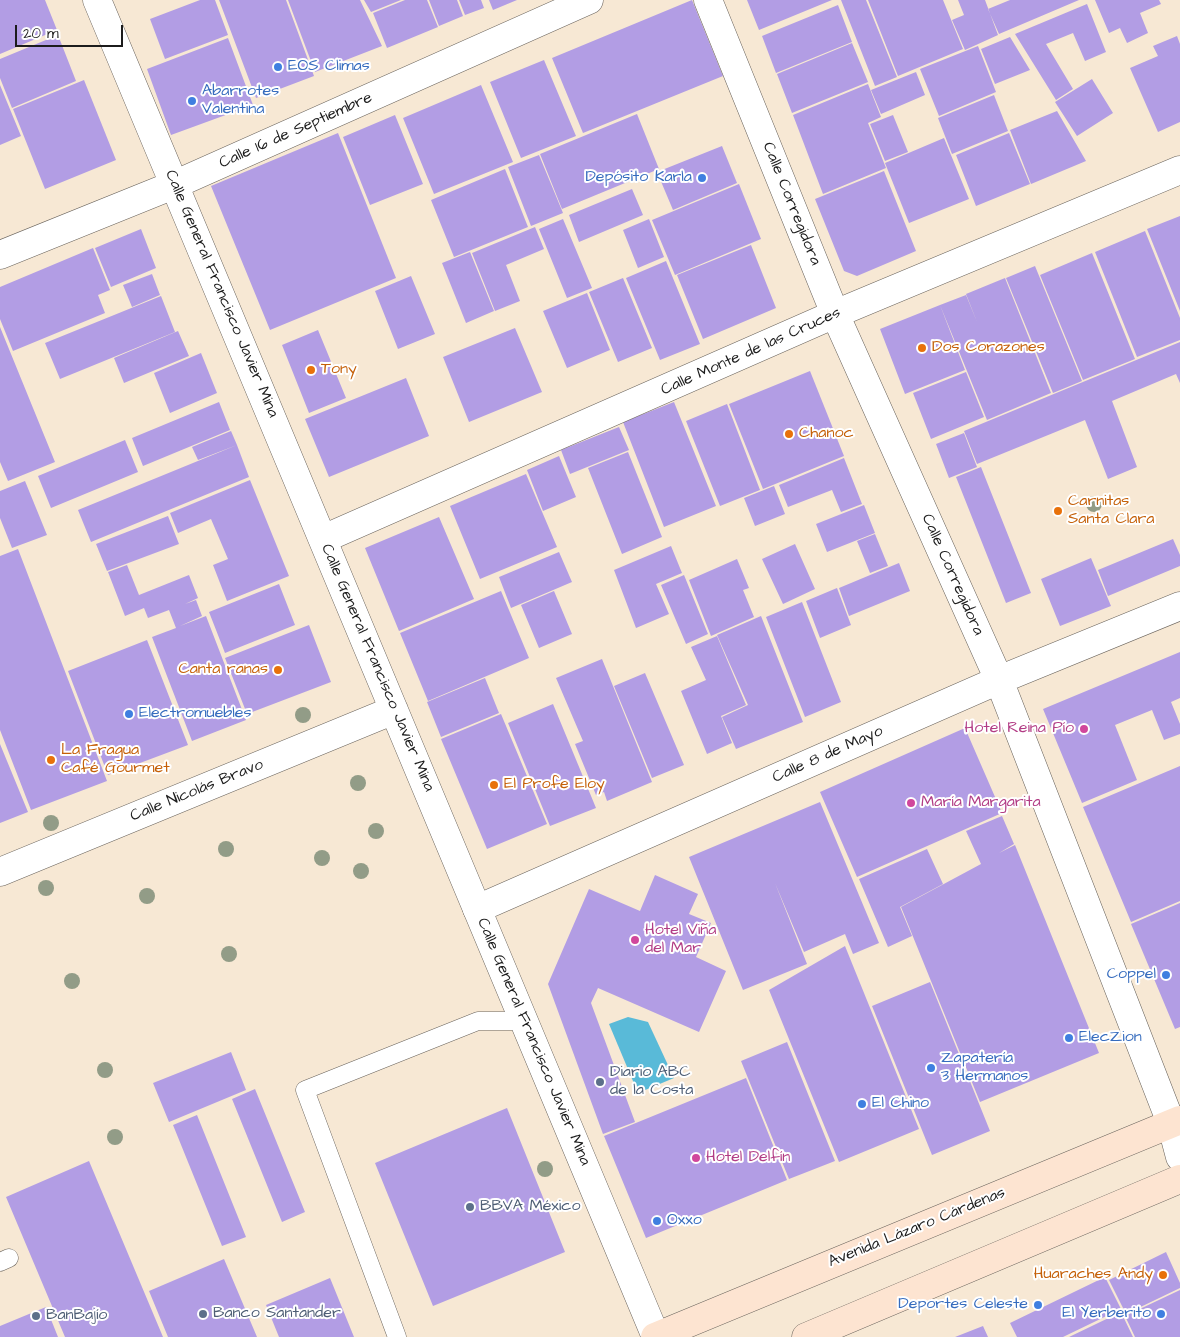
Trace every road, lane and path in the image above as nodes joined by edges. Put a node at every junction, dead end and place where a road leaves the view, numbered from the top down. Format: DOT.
graph roads {
  1 [pos="97,0"];
  2 [pos="589,0"];
  3 [pos="708,0"];
  4 [pos="1180,170"];
  5 [pos="176,184"];
  6 [pos="0,255"];
  7 [pos="836,314"];
  8 [pos="324,539"];
  9 [pos="1180,606"];
  10 [pos="999,680"];
  11 [pos="394,710"];
  12 [pos="0,872"];
  13 [pos="477,909"];
  14 [pos="524,1021"];
  15 [pos="1175,1122"];
  16 [pos="1180,1157"];
  17 [pos="1180,1179"];
  18 [pos="397,1337"];
  19 [pos="655,1337"];
  20 [pos="806,1337"];
  1 -- 5 [label="street, Calle General Francisco Javier Mina"];
  2 -- 5 [label="street, Calle 16 de Septiembre"];
  3 -- 7 [label="street, Calle Corregidora"];
  4 -- 7 [label="street, Calle Monte de las Cruces"];
  5 -- 6 [label="street, Calle 16 de Septiembre"];
  5 -- 8 [label="street, Calle General Francisco Javier Mina"];
  7 -- 8 [label="street, Calle Monte de las Cruces"];
  7 -- 10 [label="street, Calle Corregidora"];
  8 -- 11 [label="street, Calle General Francisco Javier Mina"];
  9 -- 10 [label="street, Calle 8 de Mayo"];
  10 -- 13 [label="street, Calle 8 de Mayo"];
  10 -- 15 [label="street, Calle Corregidora"];
  11 -- 12 [label="street, Calle Nicolás Bravo"];
  11 -- 13 [label="street, Calle General Francisco Javier Mina"];
  13 -- 14 [label="street, Calle General Francisco Javier Mina"];
  14 -- 18 [label="lane"];
  14 -- 19 [label="street, Calle General Francisco Javier Mina"];
  15 -- 16 [label="street, Calle Corregidora"];
  15 -- 19 [label="main road, Avenida Lázaro Cárdenas"];
  17 -- 20 [label="main road"];
}
